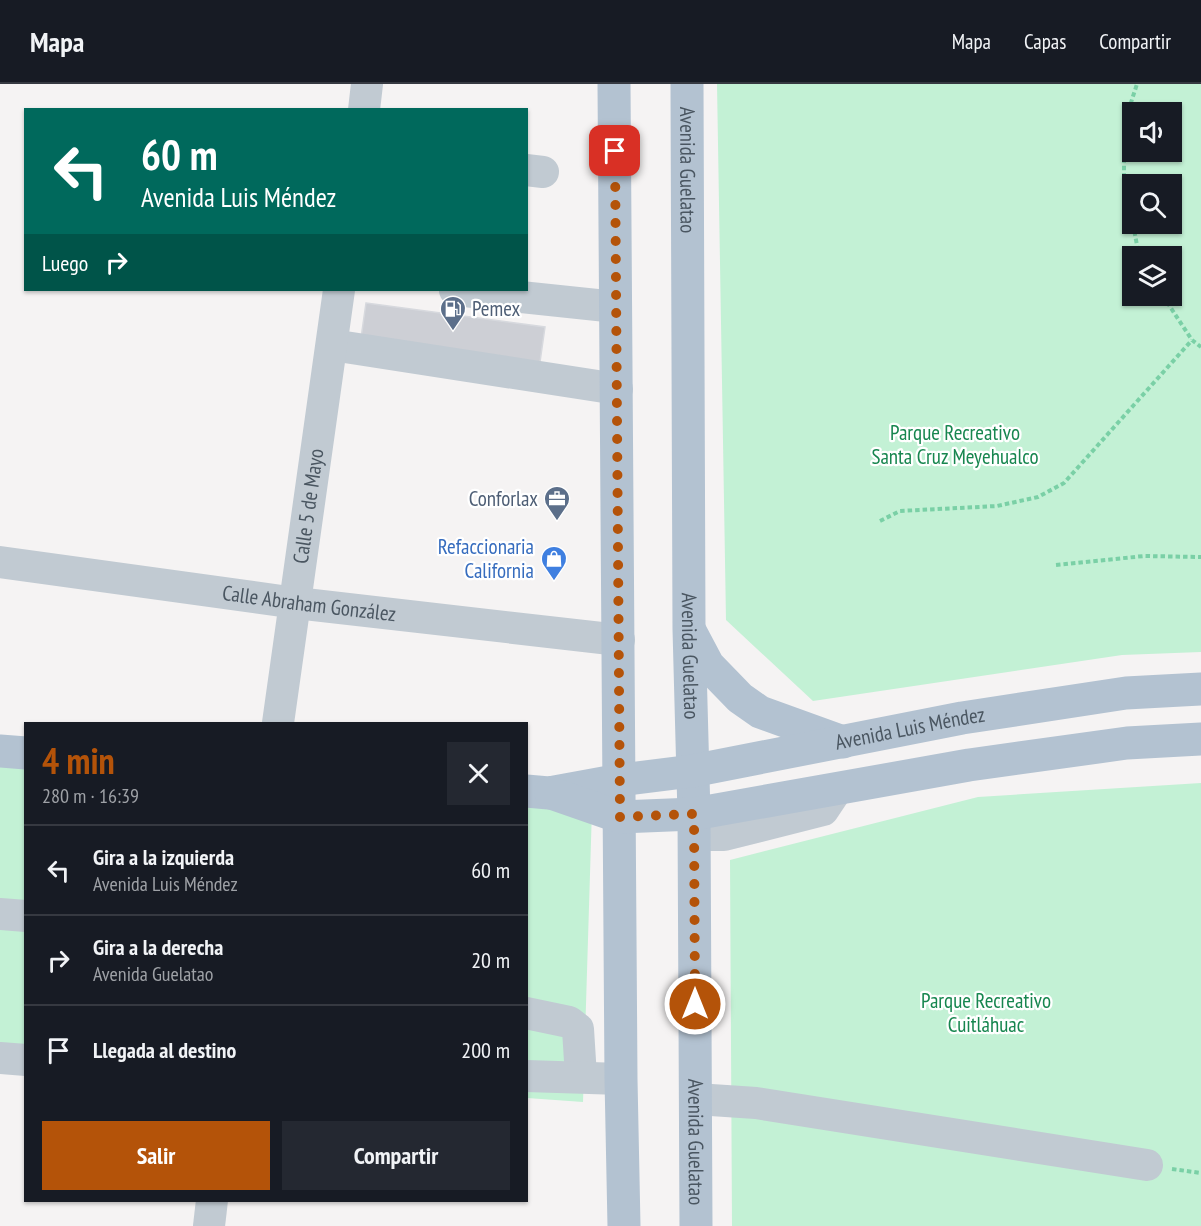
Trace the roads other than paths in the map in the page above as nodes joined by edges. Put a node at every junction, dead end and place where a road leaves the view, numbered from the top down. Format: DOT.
graph roads {
  1 [pos="367,84"];
  2 [pos="614,84"];
  3 [pos="687,84"];
  4 [pos="364,108"];
  5 [pos="339,291"];
  6 [pos="464,291"];
  7 [pos="616,307"];
  8 [pos="332,345"];
  9 [pos="617,389"];
  10 [pos="0,562"];
  11 [pos="296,603"];
  12 [pos="689,628"];
  13 [pos="619,640"];
  14 [pos="1201,689"];
  15 [pos="278,722"];
  16 [pos="1201,739"];
  17 [pos="843,742"];
  18 [pos="0,751"];
  19 [pos="24,753"];
  20 [pos="692,771"];
  21 [pos="620,780"];
  22 [pos="538,792"];
  23 [pos="694,814"];
  24 [pos="620,817"];
  25 [pos="0,914"];
  26 [pos="24,916"];
  27 [pos="528,1013"];
  28 [pos="0,1058"];
  29 [pos="24,1060"];
  30 [pos="528,1076"];
  31 [pos="581,1077"];
  32 [pos="621,1079"];
  33 [pos="696,1100"];
  34 [pos="1147,1165"];
  35 [pos="212,1202"];
  36 [pos="209,1226"];
  37 [pos="624,1226"];
  38 [pos="696,1226"];
  1 -- 4 [label="street"];
  2 -- 7 [label="main road"];
  3 -- 12 [label="main road, Avenida Guelatao"];
  5 -- 8 [label="street, Calle 5 de Mayo"];
  6 -- 7 [label="street"];
  7 -- 9 [label="main road"];
  8 -- 9 [label="street"];
  8 -- 11 [label="street, Calle 5 de Mayo"];
  9 -- 13 [label="main road"];
  10 -- 11 [label="street, Calle Abraham González"];
  11 -- 13 [label="street, Calle Abraham González"];
  11 -- 15 [label="street, Calle 5 de Mayo"];
  12 -- 17 [label="main road"];
  12 -- 20 [label="main road, Avenida Guelatao"];
  13 -- 21 [label="main road"];
  14 -- 17 [label="main road, Avenida Luis Méndez"];
  16 -- 23 [label="main road"];
  17 -- 20 [label="main road, Avenida Luis Méndez"];
  18 -- 19 [label="main road"];
  20 -- 21 [label="main road, Avenida Luis Méndez"];
  20 -- 23 [label="main road, Avenida Guelatao"];
  21 -- 22 [label="main road, Avenida Luis Méndez"];
  21 -- 24 [label="main road"];
  22 -- 24 [label="main road"];
  23 -- 24 [label="main road"];
  23 -- 33 [label="main road, Avenida Guelatao"];
  24 -- 32 [label="main road"];
  25 -- 26 [label="street"];
  27 -- 31 [label="street"];
  28 -- 29 [label="street"];
  30 -- 31 [label="street"];
  31 -- 32 [label="street"];
  32 -- 37 [label="main road"];
  33 -- 34 [label="street"];
  33 -- 38 [label="main road, Avenida Guelatao"];
  35 -- 36 [label="street"];
}
